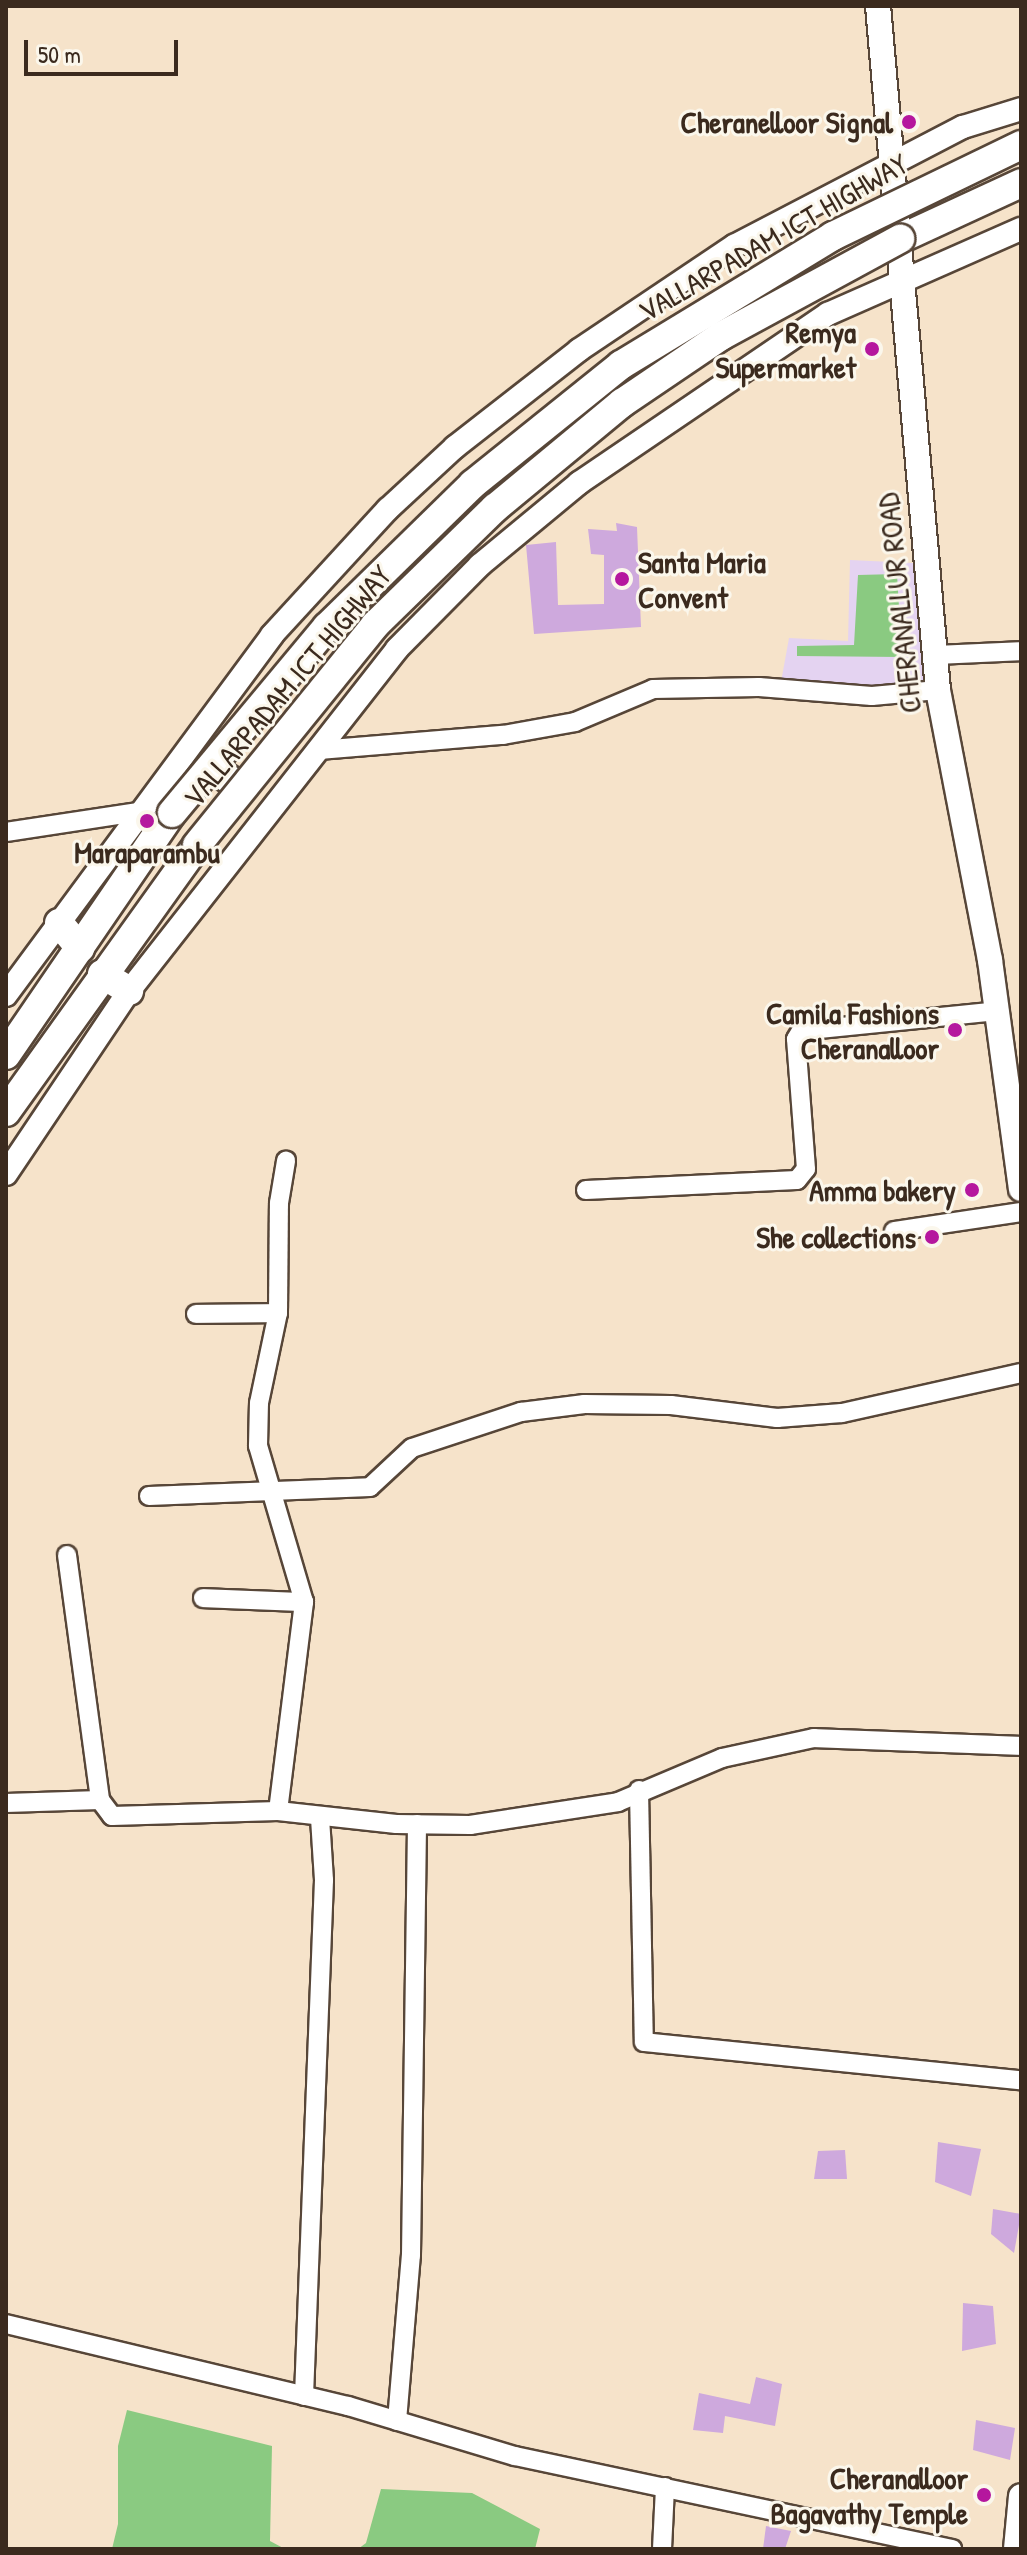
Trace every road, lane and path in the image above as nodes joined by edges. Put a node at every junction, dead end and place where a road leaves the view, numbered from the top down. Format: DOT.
graph roads {
  1 [pos="878,6"];
  2 [pos="1021,109"];
  3 [pos="1021,145"];
  4 [pos="889,164"];
  5 [pos="1021,183"];
  6 [pos="1021,229"];
  7 [pos="899,285"];
  8 [pos="1021,651"];
  9 [pos="934,655"];
  10 [pos="938,690"];
  11 [pos="319,750"];
  12 [pos="210,766"];
  13 [pos="241,788"];
  14 [pos="138,812"];
  15 [pos="6,832"];
  16 [pos="59,923"];
  17 [pos="80,948"];
  18 [pos="102,974"];
  19 [pos="129,991"];
  20 [pos="6,995"];
  21 [pos="998,1011"];
  22 [pos="6,1055"];
  23 [pos="6,1112"];
  24 [pos="286,1161"];
  25 [pos="6,1174"];
  26 [pos="1021,1189"];
  27 [pos="586,1190"];
  28 [pos="1021,1212"];
  29 [pos="894,1231"];
  30 [pos="278,1313"];
  31 [pos="196,1314"];
  32 [pos="1021,1373"];
  33 [pos="273,1493"];
  34 [pos="149,1496"];
  35 [pos="67,1555"];
  36 [pos="203,1598"];
  37 [pos="304,1602"];
  38 [pos="1021,1746"];
  39 [pos="639,1790"];
  40 [pos="100,1800"];
  41 [pos="6,1803"];
  42 [pos="278,1811"];
  43 [pos="320,1818"];
  44 [pos="417,1824"];
  45 [pos="1021,2080"];
  46 [pos="6,2324"];
  47 [pos="304,2396"];
  48 [pos="397,2421"];
  49 [pos="665,2487"];
  50 [pos="1021,2496"];
  51 [pos="662,2549"];
  52 [pos="952,2549"];
  53 [pos="1016,2549"];
  1 -- 4 [label="main road, CHERANALLUR ROAD"];
  2 -- 4 [label="street"];
  3 -- 12 [label="highway, VALLARPADAM ICT HIGHWAY, bridge"];
  4 -- 7 [label="main road, CHERANALLUR ROAD"];
  4 -- 14 [label="street"];
  5 -- 13 [label="highway, VALLARPADAM ICT HIGHWAY, bridge"];
  6 -- 7 [label="street"];
  7 -- 9 [label="main road, CHERANALLUR ROAD"];
  7 -- 11 [label="street"];
  8 -- 9 [label="street"];
  9 -- 10 [label="main road, CHERANALLUR ROAD"];
  10 -- 11 [label="street"];
  10 -- 21 [label="main road, CHERANALLUR ROAD"];
  11 -- 19 [label="street"];
  12 -- 13 [label="highway"];
  12 -- 17 [label="highway, VALLARPADAM ICT HIGHWAY, bridge"];
  13 -- 18 [label="highway, VALLARPADAM ICT HIGHWAY, bridge"];
  14 -- 15 [label="street"];
  14 -- 16 [label="street"];
  16 -- 17 [label="highway"];
  16 -- 20 [label="street"];
  17 -- 22 [label="highway, VALLARPADAM ICT HIGHWAY"];
  18 -- 19 [label="highway"];
  18 -- 23 [label="highway, VALLARPADAM ICT HIGHWAY"];
  19 -- 25 [label="street"];
  21 -- 26 [label="main road, CHERANALLUR ROAD"];
  21 -- 27 [label="street"];
  24 -- 30 [label="street"];
  28 -- 29 [label="street"];
  30 -- 31 [label="street"];
  30 -- 33 [label="street"];
  32 -- 33 [label="street"];
  33 -- 34 [label="street"];
  33 -- 37 [label="street"];
  35 -- 40 [label="street"];
  36 -- 37 [label="street"];
  37 -- 42 [label="street"];
  38 -- 39 [label="street"];
  39 -- 44 [label="street"];
  39 -- 45 [label="street"];
  40 -- 41 [label="street"];
  40 -- 42 [label="street"];
  42 -- 43 [label="street"];
  43 -- 44 [label="street"];
  43 -- 47 [label="street"];
  44 -- 48 [label="street"];
  46 -- 47 [label="street"];
  47 -- 48 [label="street"];
  48 -- 49 [label="street"];
  49 -- 51 [label="street"];
  49 -- 52 [label="street"];
  50 -- 53 [label="main road"];
}
